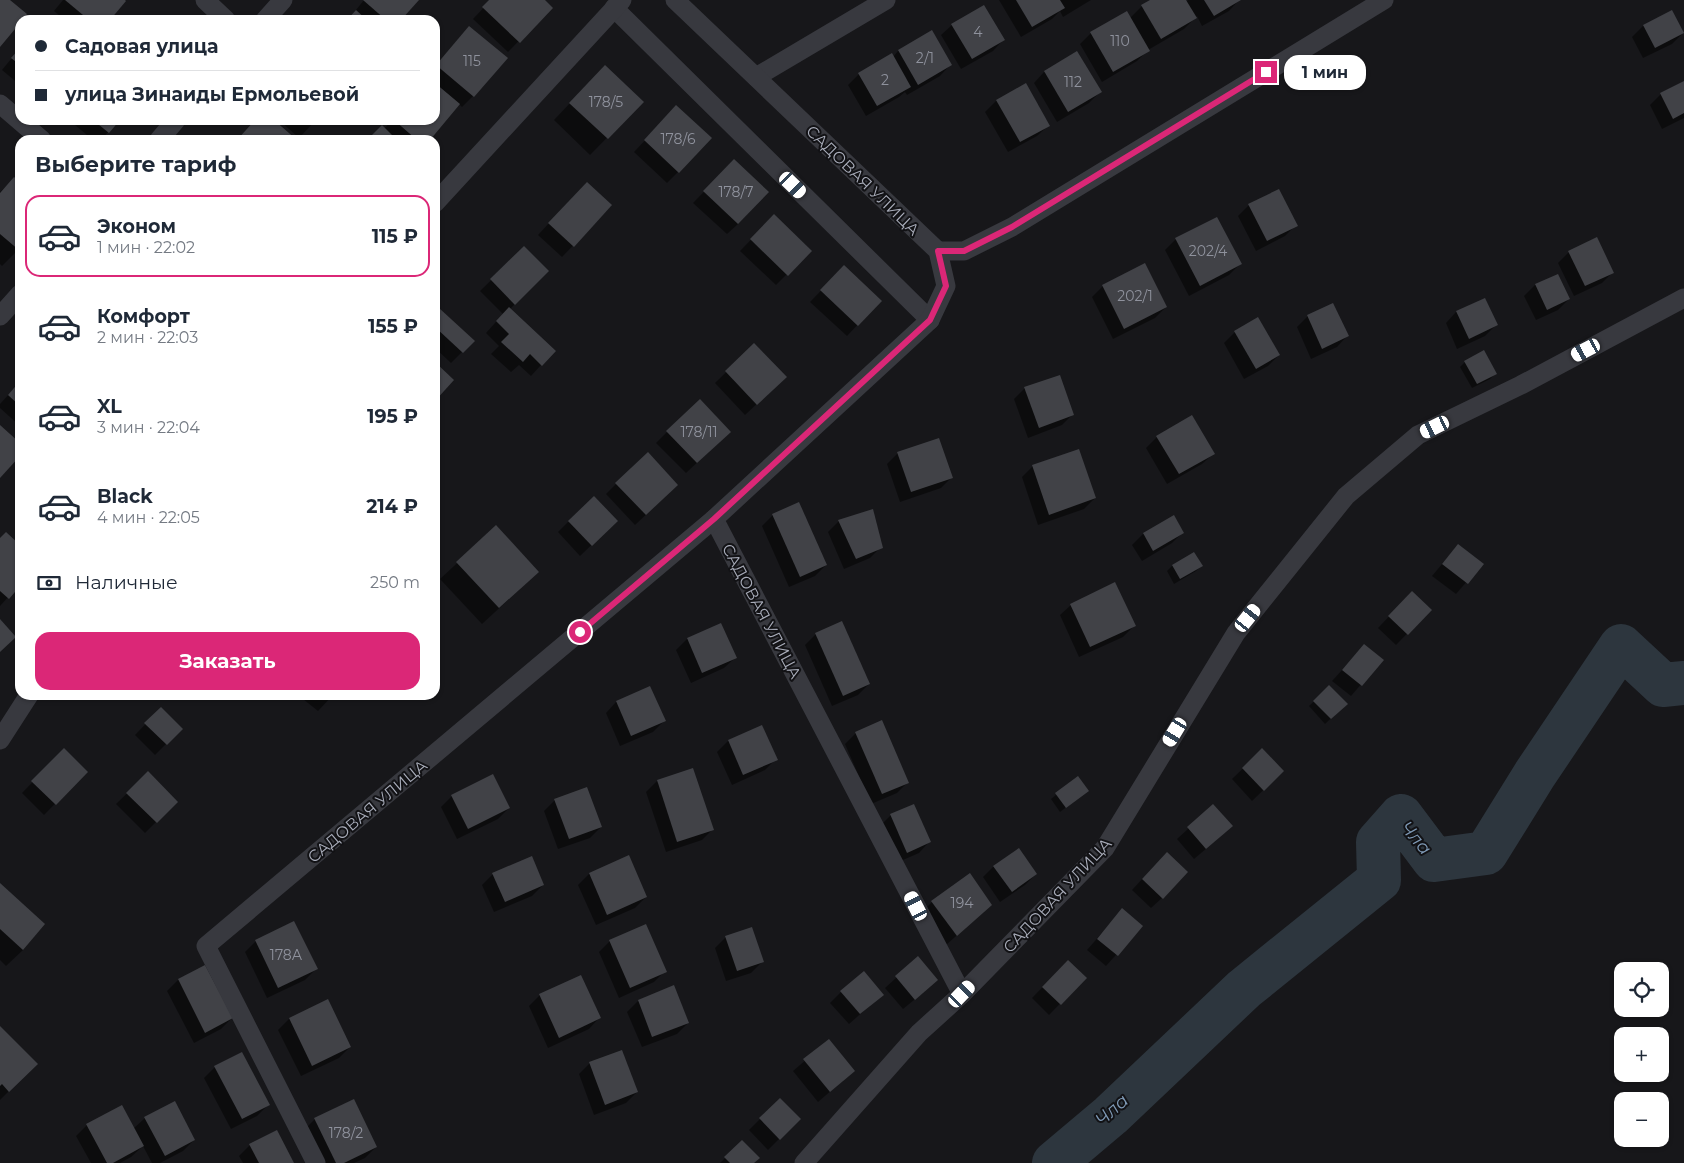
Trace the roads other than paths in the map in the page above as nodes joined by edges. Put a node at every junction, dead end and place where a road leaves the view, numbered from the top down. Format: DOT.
graph roads {
  1 [pos="205,0"];
  2 [pos="283,0"];
  3 [pos="675,0"];
  4 [pos="886,0"];
  5 [pos="1384,0"];
  6 [pos="618,4"];
  7 [pos="221,15"];
  8 [pos="270,15"];
  9 [pos="756,77"];
  10 [pos="0,104"];
  11 [pos="15,117"];
  12 [pos="24,125"];
  13 [pos="172,125"];
  14 [pos="36,135"];
  15 [pos="163,135"];
  16 [pos="440,198"];
  17 [pos="938,251"];
  18 [pos="1684,298"];
  19 [pos="15,300"];
  20 [pos="0,316"];
  21 [pos="930,320"];
  22 [pos="714,519"];
  23 [pos="26,700"];
  24 [pos="0,738"];
  25 [pos="962,994"];
  26 [pos="316,1163"];
  27 [pos="804,1163"];
  1 -- 7 [label="street"];
  2 -- 8 [label="street"];
  3 -- 9 [label="street, САДОВАЯ УЛИЦА"];
  4 -- 9 [label="street"];
  5 -- 17 [label="street"];
  6 -- 16 [label="street"];
  6 -- 21 [label="street"];
  9 -- 17 [label="street, САДОВАЯ УЛИЦА"];
  10 -- 11 [label="street"];
  12 -- 14 [label="street"];
  13 -- 15 [label="street"];
  17 -- 21 [label="street, САДОВАЯ УЛИЦА"];
  18 -- 25 [label="street, САДОВАЯ УЛИЦА"];
  19 -- 20 [label="street"];
  21 -- 22 [label="street, САДОВАЯ УЛИЦА"];
  22 -- 25 [label="street, САДОВАЯ УЛИЦА"];
  22 -- 26 [label="street, САДОВАЯ УЛИЦА"];
  23 -- 24 [label="street"];
  25 -- 27 [label="street, САДОВАЯ УЛИЦА"];
}
